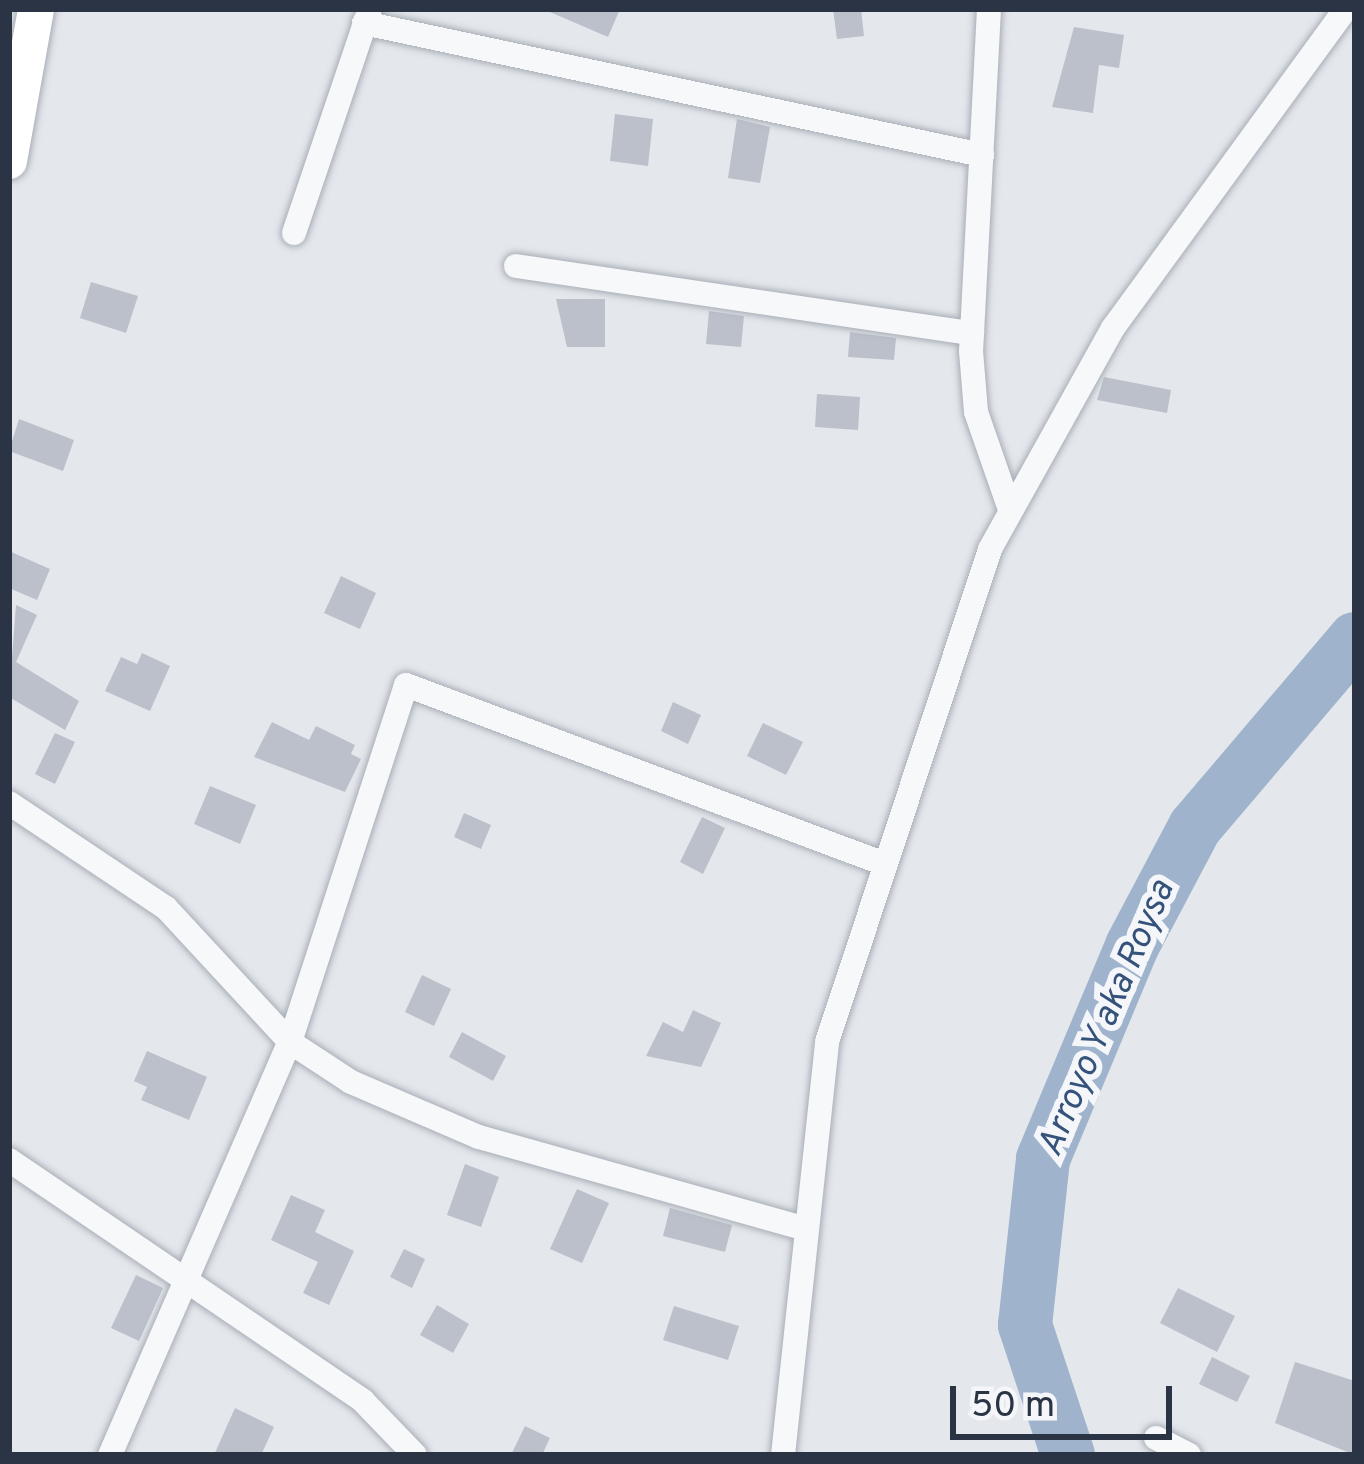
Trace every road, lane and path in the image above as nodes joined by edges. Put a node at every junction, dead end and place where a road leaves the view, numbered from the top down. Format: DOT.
graph roads {
  1 [pos="36,9"];
  2 [pos="989,9"];
  3 [pos="1346,9"];
  4 [pos="367,16"];
  5 [pos="982,155"];
  6 [pos="9,161"];
  7 [pos="294,233"];
  8 [pos="516,266"];
  9 [pos="972,333"];
  10 [pos="1009,507"];
  11 [pos="9,803"];
  12 [pos="882,863"];
  13 [pos="290,1042"];
  14 [pos="9,1160"];
  15 [pos="800,1227"];
  16 [pos="192,1278"];
  17 [pos="1156,1438"];
  18 [pos="110,1455"];
  19 [pos="416,1455"];
  20 [pos="783,1455"];
  21 [pos="1189,1455"];
  1 -- 6 [label="street"];
  2 -- 5 [label="street"];
  3 -- 10 [label="street"];
  4 -- 5 [label="street"];
  4 -- 7 [label="street"];
  5 -- 9 [label="street"];
  8 -- 9 [label="street"];
  9 -- 10 [label="street"];
  10 -- 12 [label="street"];
  11 -- 13 [label="street"];
  12 -- 13 [label="street"];
  12 -- 15 [label="street"];
  13 -- 15 [label="street"];
  13 -- 16 [label="street"];
  14 -- 16 [label="street"];
  15 -- 20 [label="street"];
  16 -- 18 [label="street"];
  16 -- 19 [label="street"];
  17 -- 21 [label="street"];
}
